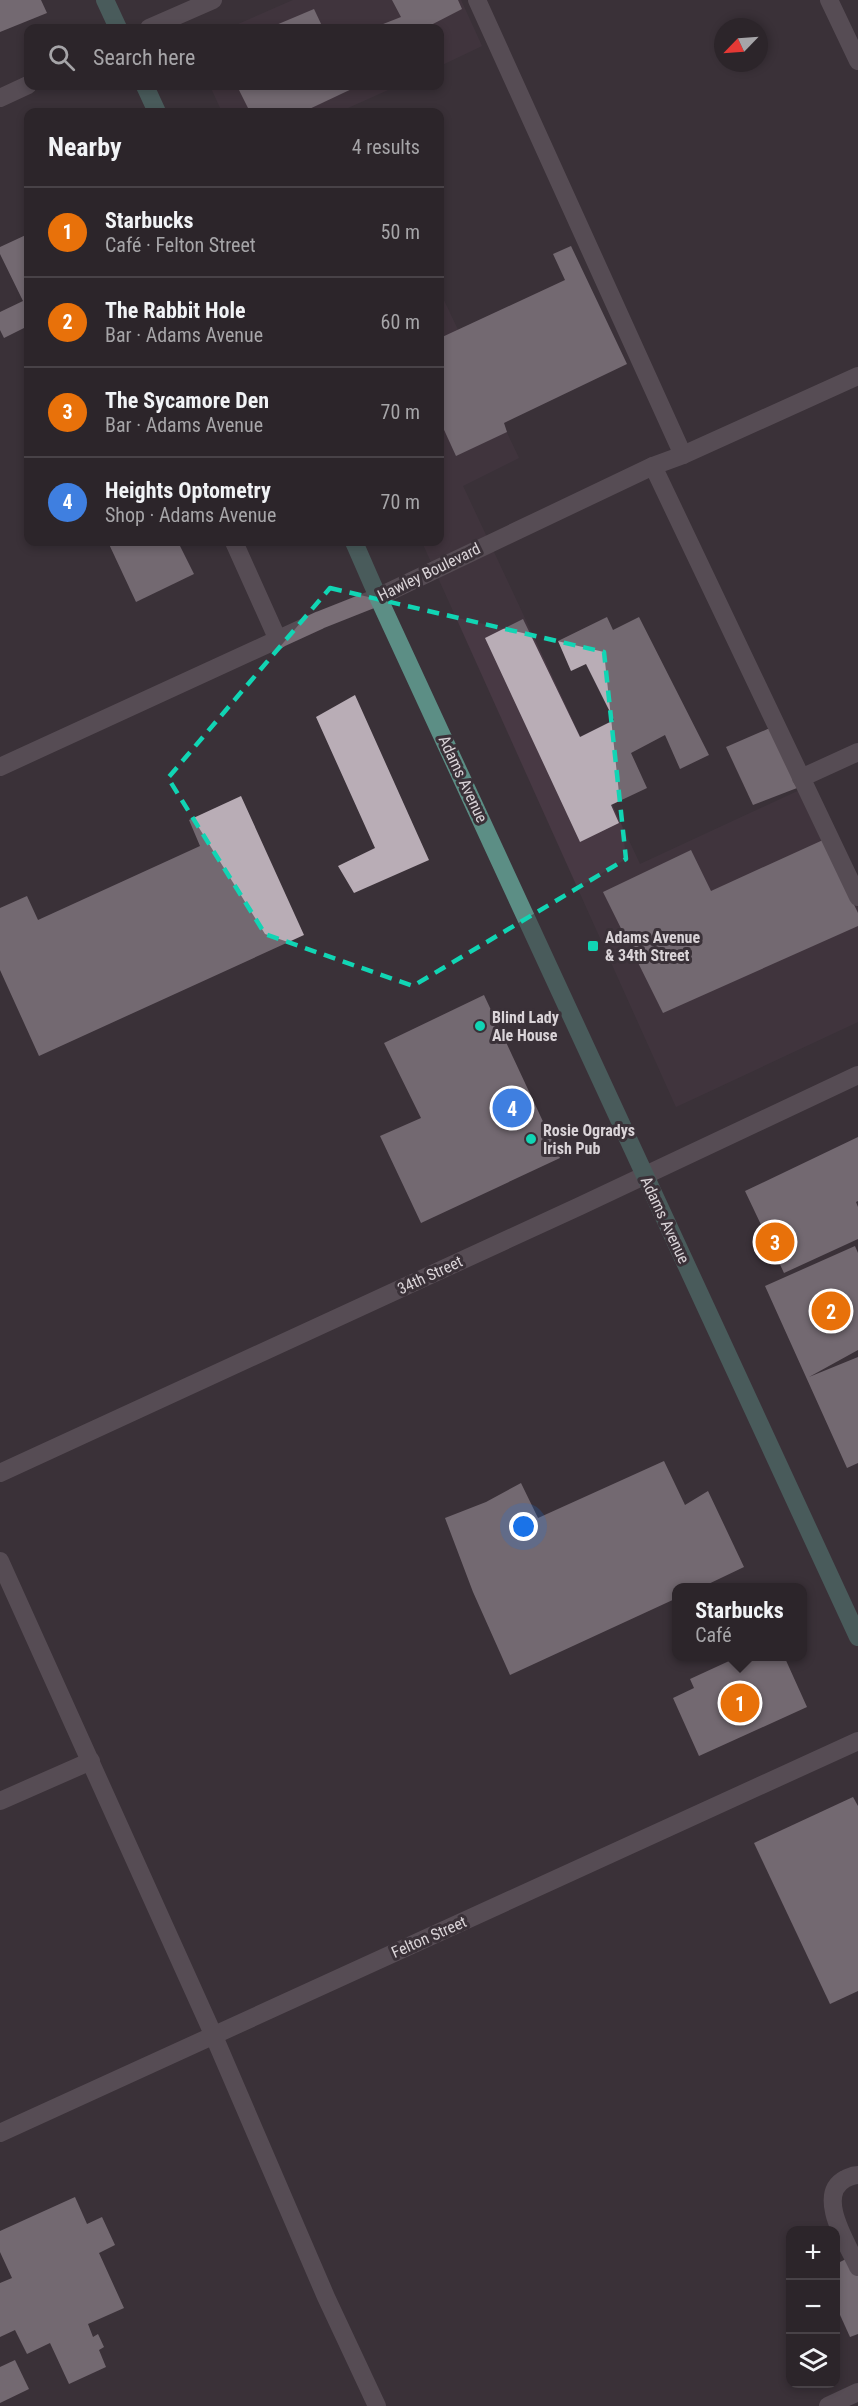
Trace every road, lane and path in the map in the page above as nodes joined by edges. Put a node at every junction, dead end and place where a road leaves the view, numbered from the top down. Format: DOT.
graph roads {
  1 [pos="105,0"];
  2 [pos="213,0"];
  3 [pos="477,0"];
  4 [pos="830,0"];
  5 [pos="116,24"];
  6 [pos="158,24"];
  7 [pos="858,61"];
  8 [pos="24,87"];
  9 [pos="147,90"];
  10 [pos="0,98"];
  11 [pos="155,108"];
  12 [pos="858,376"];
  13 [pos="683,455"];
  14 [pos="653,466"];
  15 [pos="236,546"];
  16 [pos="356,546"];
  17 [pos="378,597"];
  18 [pos="278,640"];
  19 [pos="858,752"];
  20 [pos="0,767"];
  21 [pos="801,778"];
  22 [pos="858,897"];
  23 [pos="858,1075"];
  24 [pos="645,1176"];
  25 [pos="0,1473"];
  26 [pos="0,1562"];
  27 [pos="858,1637"];
  28 [pos="858,1741"];
  29 [pos="91,1761"];
  30 [pos="0,1801"];
  31 [pos="213,2034"];
  32 [pos="0,2133"];
  33 [pos="858,2175"];
  34 [pos="858,2267"];
  35 [pos="858,2392"];
  36 [pos="377,2406"];
  37 [pos="828,2406"];
  1 -- 5 [label="main road"];
  2 -- 6 [label="street"];
  3 -- 13 [label="street"];
  4 -- 7 [label="street"];
  8 -- 10 [label="street"];
  9 -- 11 [label="main road"];
  12 -- 13 [label="street, Hawley Boulevard"];
  13 -- 14 [label="street, Hawley Boulevard"];
  14 -- 17 [label="street, Hawley Boulevard"];
  14 -- 21 [label="street"];
  15 -- 18 [label="street"];
  16 -- 17 [label="main road, Adams Avenue"];
  17 -- 18 [label="street, Hawley Boulevard"];
  17 -- 24 [label="main road, Adams Avenue"];
  18 -- 20 [label="street, Hawley Boulevard"];
  19 -- 21 [label="street"];
  21 -- 22 [label="street"];
  23 -- 24 [label="street, 34th Street"];
  24 -- 25 [label="street, 34th Street"];
  24 -- 27 [label="main road, Adams Avenue"];
  26 -- 29 [label="street"];
  28 -- 31 [label="street, Felton Street"];
  29 -- 30 [label="street"];
  29 -- 31 [label="street"];
  31 -- 32 [label="street, Felton Street"];
  31 -- 36 [label="street"];
  33 -- 34 [label="street"];
  35 -- 37 [label="street"];
}
